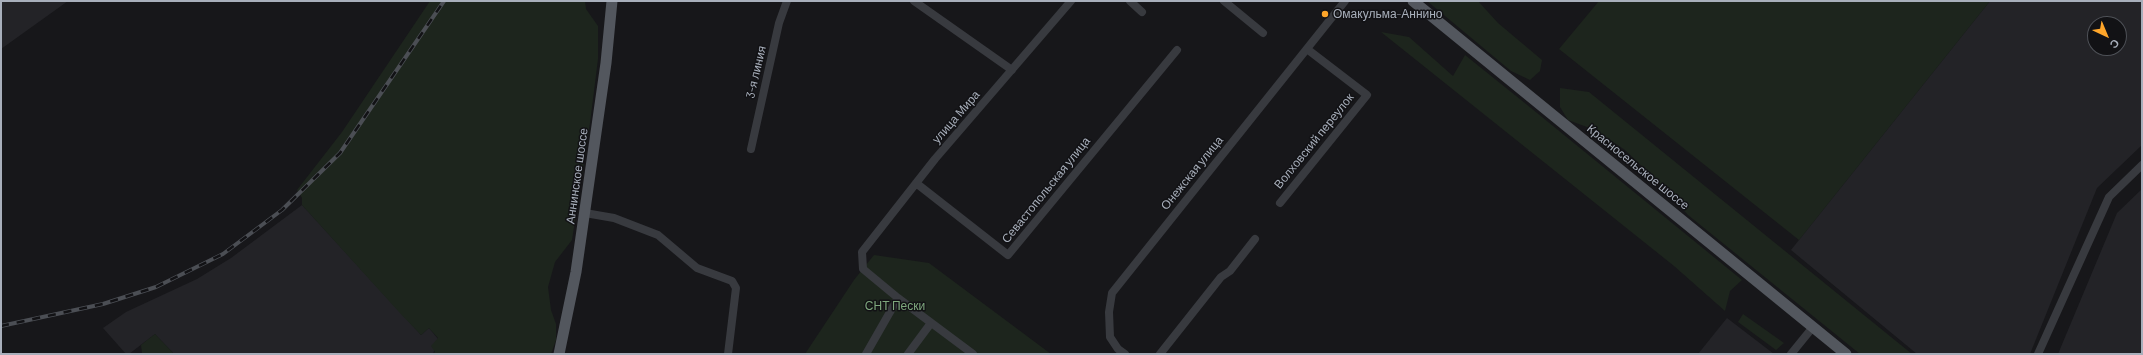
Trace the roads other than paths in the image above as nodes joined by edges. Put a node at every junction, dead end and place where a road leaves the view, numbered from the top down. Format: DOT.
graph roads {
  1 [pos="612,1"];
  2 [pos="787,1"];
  3 [pos="914,1"];
  4 [pos="1071,1"];
  5 [pos="1130,1"];
  6 [pos="1224,1"];
  7 [pos="1345,1"];
  8 [pos="1413,1"];
  9 [pos="1142,12"];
  10 [pos="1263,33"];
  11 [pos="1307,49"];
  12 [pos="1177,50"];
  13 [pos="1012,70"];
  14 [pos="751,149"];
  15 [pos="2142,165"];
  16 [pos="916,183"];
  17 [pos="1280,203"];
  18 [pos="585,213"];
  19 [pos="1255,239"];
  20 [pos="898,298"];
  21 [pos="931,323"];
  22 [pos="1812,327"];
  23 [pos="559,354"];
  24 [pos="728,354"];
  25 [pos="866,354"];
  26 [pos="908,354"];
  27 [pos="973,354"];
  28 [pos="1125,354"];
  29 [pos="1160,354"];
  30 [pos="1791,354"];
  31 [pos="1846,354"];
  32 [pos="2038,354"];
  1 -- 18 [label="main road, Аннинское шоссе"];
  2 -- 14 [label="street, 3-я линия"];
  3 -- 13 [label="street"];
  4 -- 13 [label="street, улица Мира"];
  5 -- 9 [label="street"];
  6 -- 10 [label="street"];
  7 -- 11 [label="street, Онежская улица"];
  8 -- 22 [label="main road, Красносельское шоссе"];
  11 -- 17 [label="street, Волховский переулок"];
  11 -- 28 [label="street, Онежская улица"];
  12 -- 16 [label="street, Севастопольская улица"];
  13 -- 16 [label="street, улица Мира"];
  15 -- 32 [label="street"];
  16 -- 20 [label="street, улица Мира"];
  18 -- 23 [label="main road, Аннинское шоссе"];
  18 -- 24 [label="street"];
  19 -- 29 [label="street"];
  20 -- 21 [label="street"];
  20 -- 25 [label="street"];
  21 -- 26 [label="street"];
  21 -- 27 [label="street"];
  22 -- 30 [label="street"];
  22 -- 31 [label="main road, Красносельское шоссе"];
}
